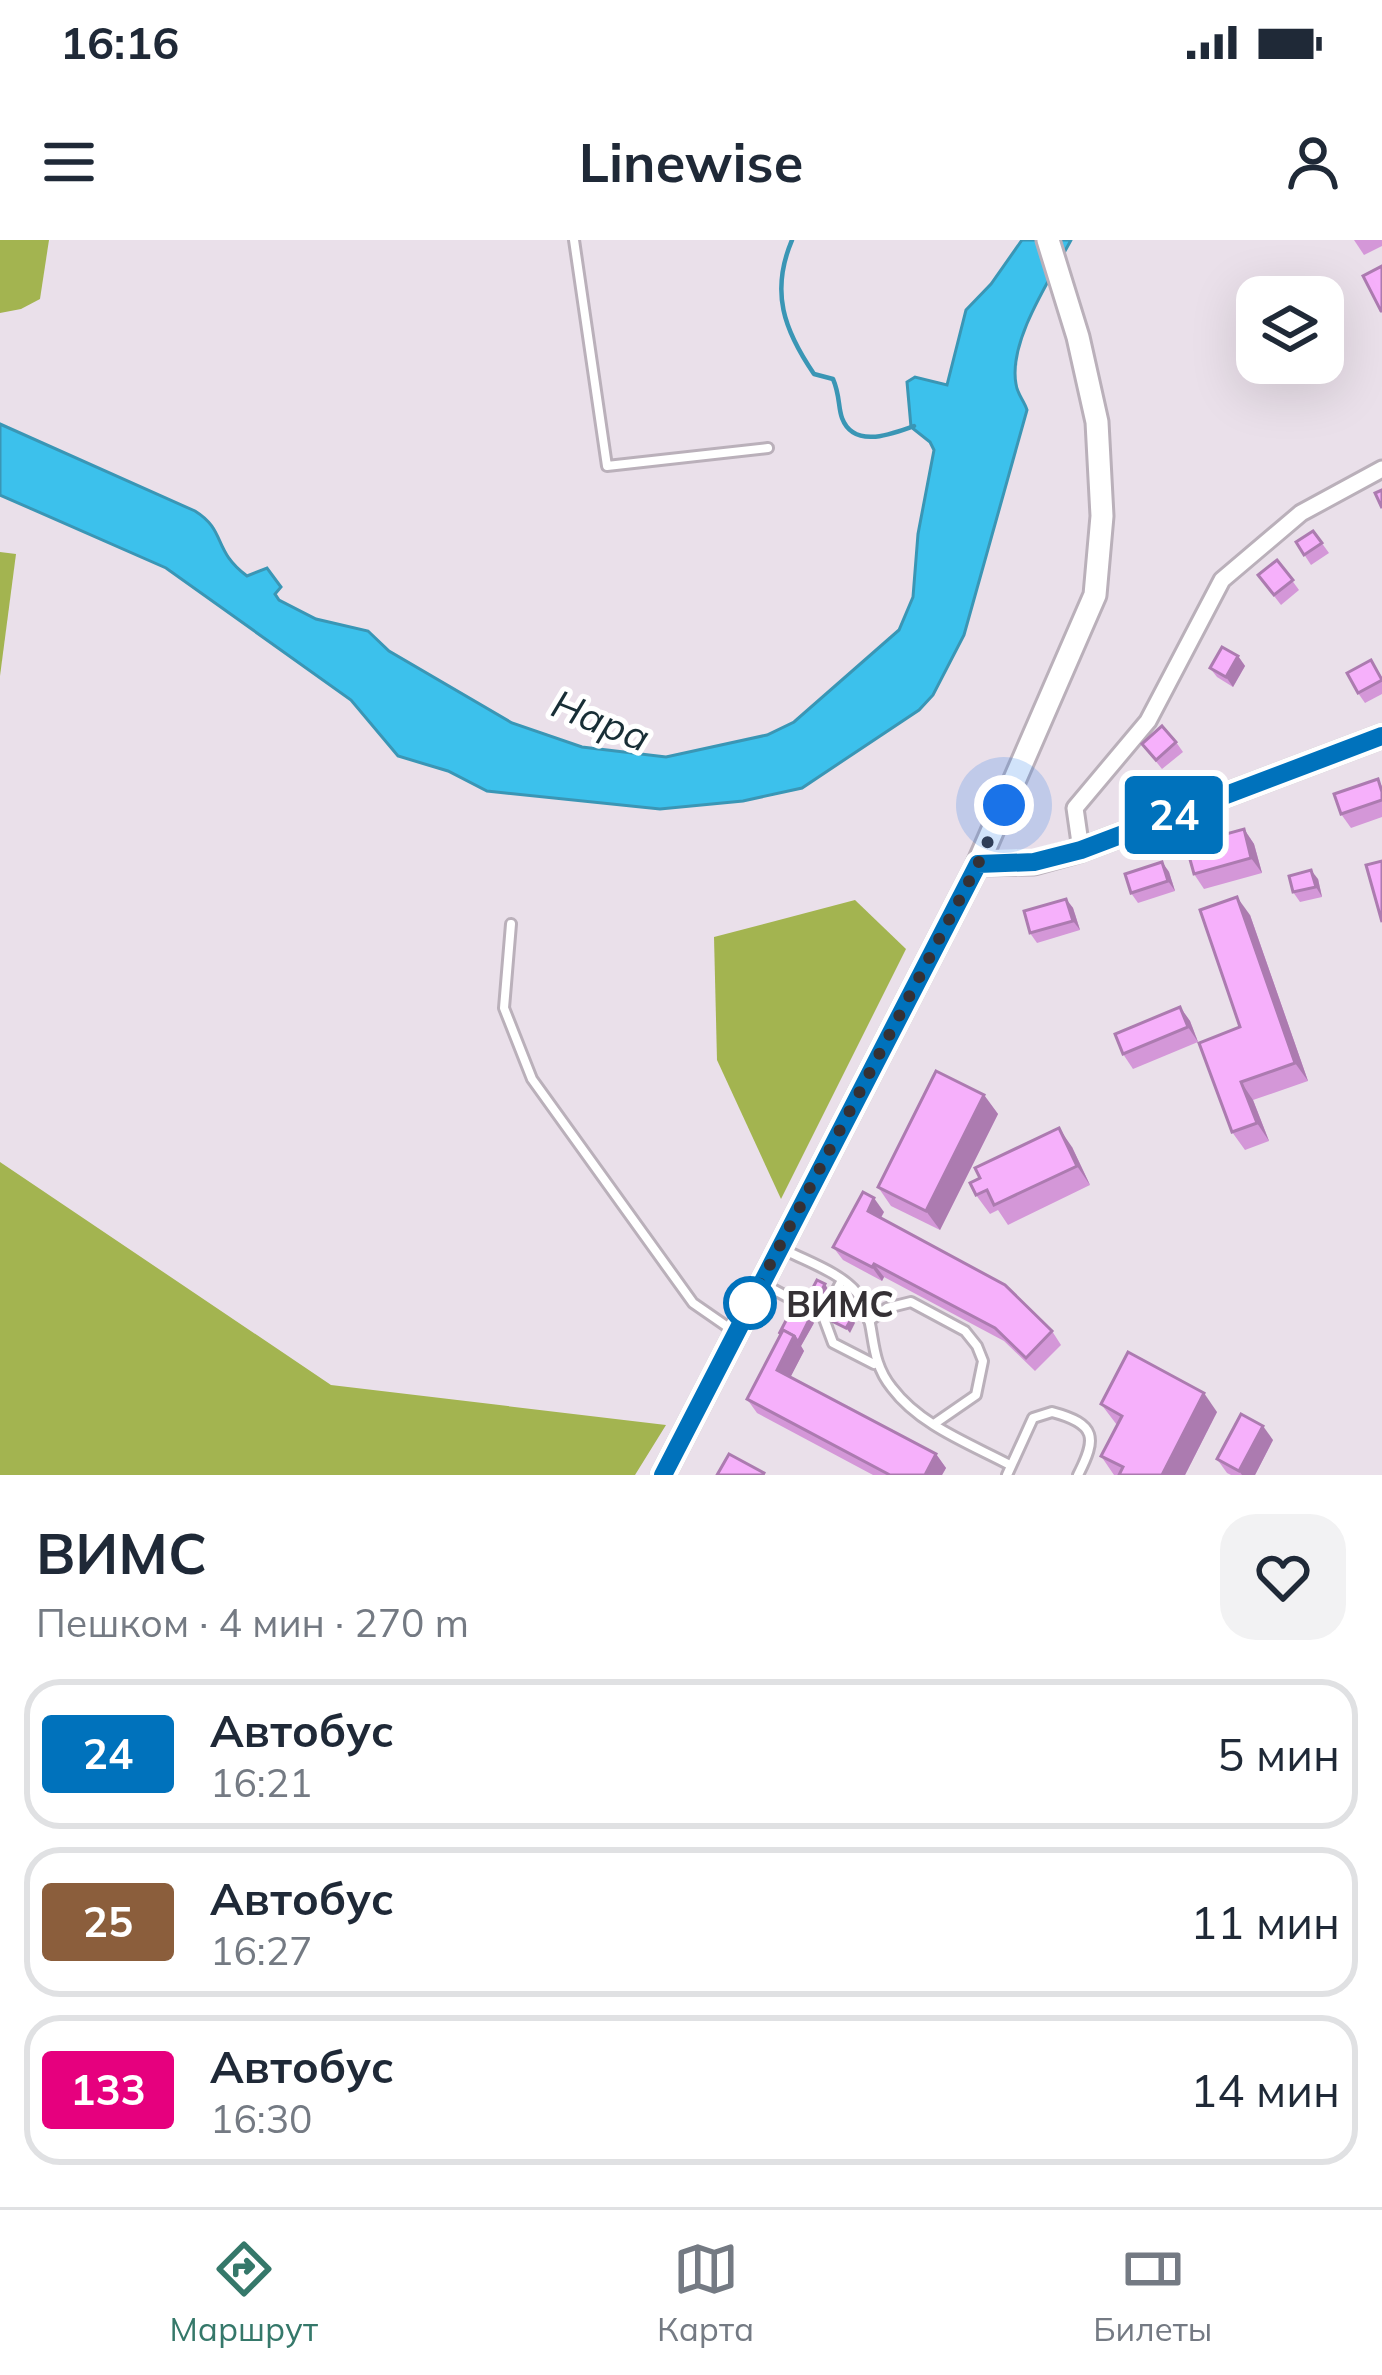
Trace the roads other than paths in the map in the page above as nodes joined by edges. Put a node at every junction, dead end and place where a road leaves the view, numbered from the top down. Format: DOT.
graph roads {
  1 [pos="574,240"];
  2 [pos="1048,240"];
  3 [pos="768,448"];
  4 [pos="1382,470"];
  5 [pos="1382,736"];
  6 [pos="1081,850"];
  7 [pos="978,864"];
  8 [pos="511,924"];
  9 [pos="779,1246"];
  10 [pos="842,1280"];
  11 [pos="760,1282"];
  12 [pos="823,1316"];
  13 [pos="869,1322"];
  14 [pos="735,1331"];
  15 [pos="876,1365"];
  16 [pos="934,1424"];
  17 [pos="1008,1470"];
  18 [pos="663,1475"];
  19 [pos="1078,1475"];
  1 -- 3 [label="lane"];
  2 -- 7 [label="street"];
  4 -- 6 [label="street"];
  5 -- 6 [label="street"];
  6 -- 7 [label="street"];
  7 -- 9 [label="street"];
  8 -- 14 [label="lane"];
  9 -- 10 [label="lane"];
  9 -- 11 [label="street"];
  10 -- 12 [label="lane"];
  10 -- 13 [label="lane"];
  11 -- 12 [label="lane"];
  11 -- 14 [label="street"];
  12 -- 15 [label="lane"];
  13 -- 15 [label="lane"];
  13 -- 16 [label="lane"];
  14 -- 18 [label="street"];
  15 -- 16 [label="lane"];
  16 -- 17 [label="lane"];
  17 -- 19 [label="lane"];
}
